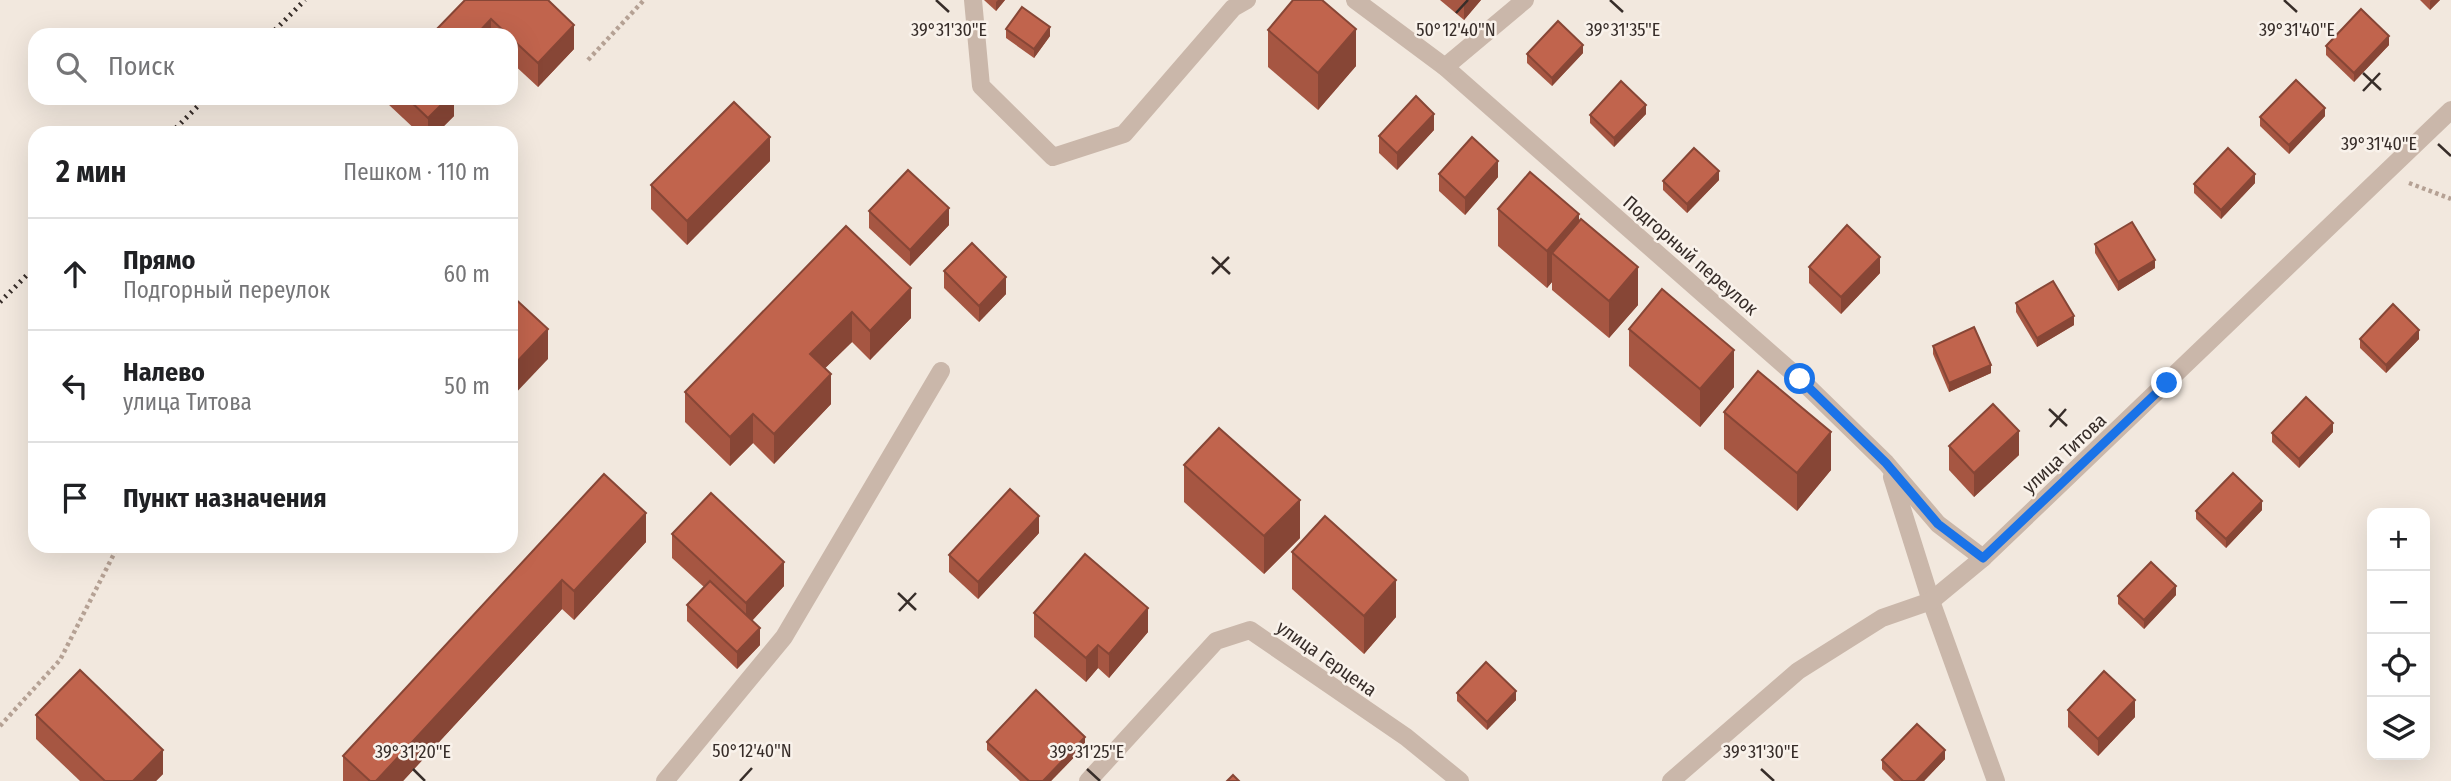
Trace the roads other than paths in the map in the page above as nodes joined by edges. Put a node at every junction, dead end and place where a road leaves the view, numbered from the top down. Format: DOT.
graph roads {
  1 [pos="973,0"];
  2 [pos="1247,0"];
  3 [pos="1355,0"];
  4 [pos="1525,0"];
  5 [pos="1445,66"];
  6 [pos="2451,110"];
  7 [pos="941,371"];
  8 [pos="1886,463"];
  9 [pos="1983,558"];
  10 [pos="1931,601"];
  11 [pos="665,781"];
  12 [pos="1088,781"];
  13 [pos="1460,781"];
  14 [pos="1671,781"];
  15 [pos="1996,781"];
  1 -- 2 [label="street"];
  3 -- 5 [label="street, Подгорный переулок"];
  4 -- 5 [label="street"];
  5 -- 8 [label="street, Подгорный переулок"];
  6 -- 9 [label="street, улица Титова"];
  7 -- 11 [label="street"];
  8 -- 9 [label="street, Подгорный переулок"];
  8 -- 10 [label="street"];
  9 -- 10 [label="street, улица Титова"];
  10 -- 14 [label="street, улица Титова"];
  10 -- 15 [label="street"];
  12 -- 13 [label="street, улица Герцена"];
}
